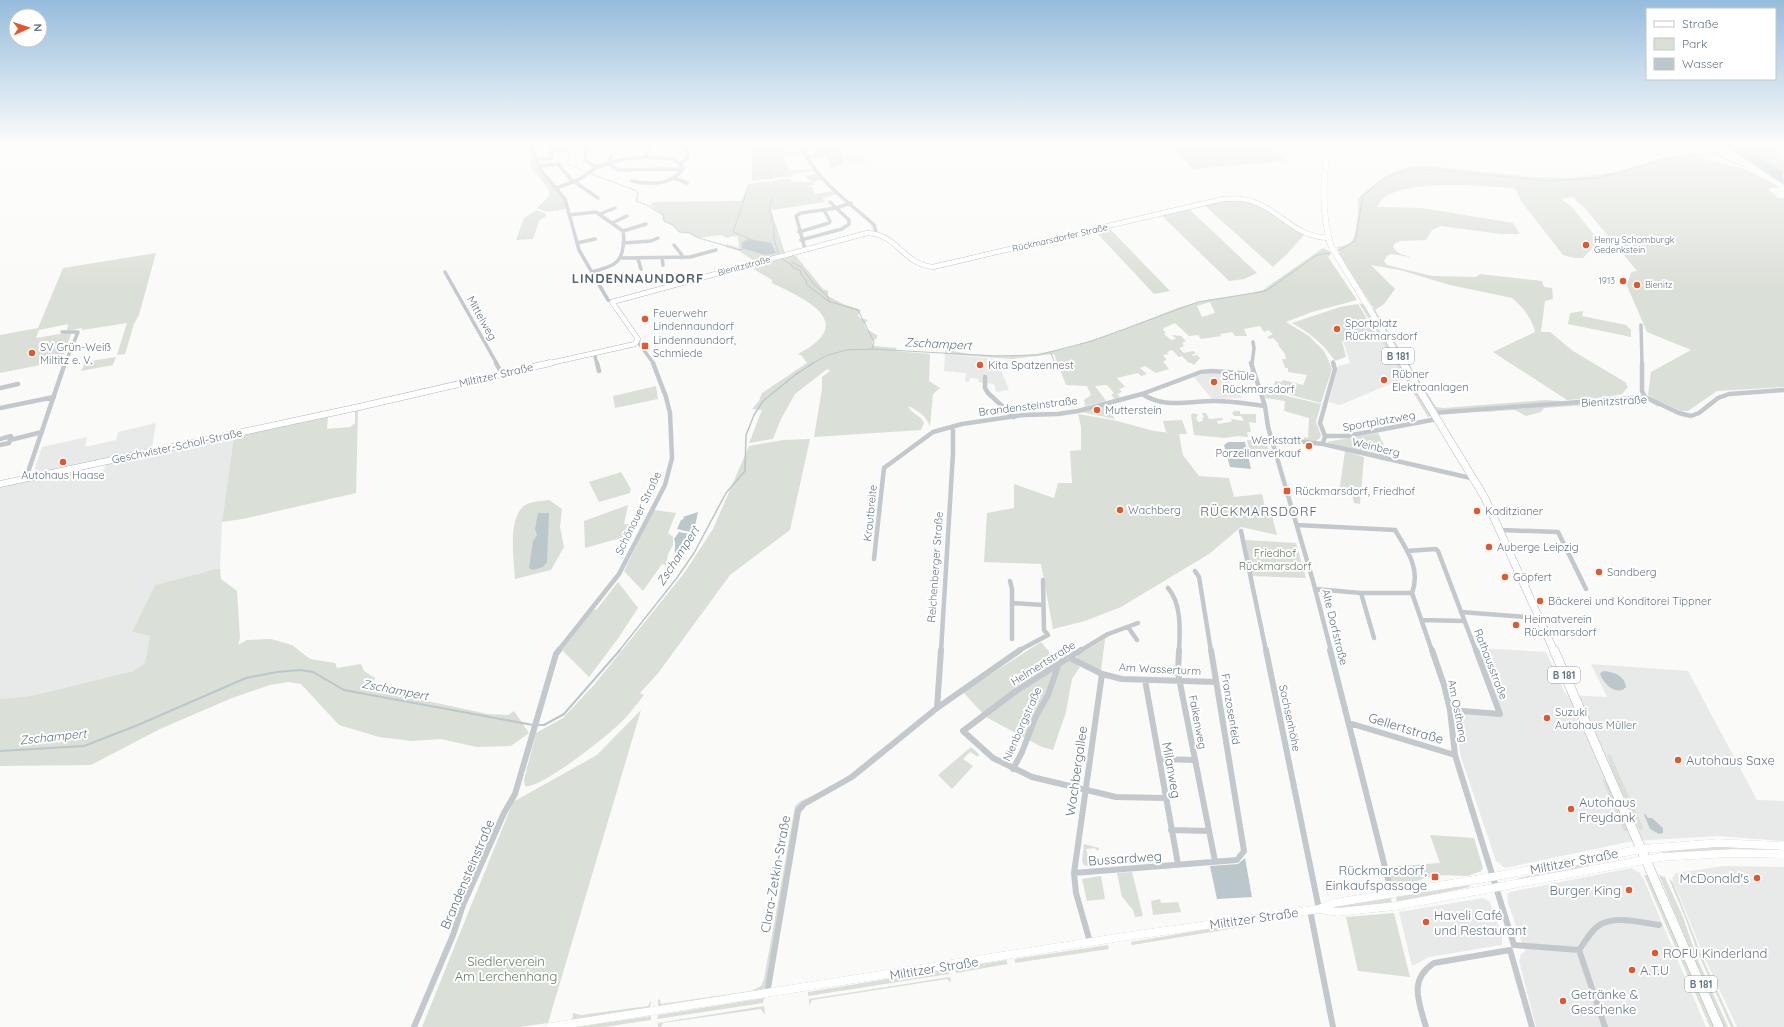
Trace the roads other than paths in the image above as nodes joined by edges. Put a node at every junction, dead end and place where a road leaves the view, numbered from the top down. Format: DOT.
graph roads {
  1 [pos="560,193"];
  2 [pos="590,193"];
  3 [pos="840,193"];
  4 [pos="1324,193"];
  5 [pos="598,198"];
  6 [pos="830,202"];
  7 [pos="851,203"];
  8 [pos="615,208"];
  9 [pos="836,208"];
  10 [pos="824,210"];
  11 [pos="600,214"];
  12 [pos="569,215"];
  13 [pos="627,216"];
  14 [pos="612,223"];
  15 [pos="646,224"];
  16 [pos="623,231"];
  17 [pos="799,232"];
  18 [pos="876,232"];
  19 [pos="658,238"];
  20 [pos="1329,238"];
  21 [pos="595,239"];
  22 [pos="801,240"];
  23 [pos="577,243"];
  24 [pos="623,243"];
  25 [pos="674,245"];
  26 [pos="805,249"];
  27 [pos="716,250"];
  28 [pos="622,258"];
  29 [pos="662,258"];
  30 [pos="682,258"];
  31 [pos="638,259"];
  32 [pos="663,265"];
  33 [pos="641,269"];
  34 [pos="446,272"];
  35 [pos="592,272"];
  36 [pos="612,302"];
  37 [pos="1641,325"];
  38 [pos="62,332"];
  39 [pos="638,342"];
  40 [pos="1252,342"];
  41 [pos="594,352"];
  42 [pos="1333,362"];
  43 [pos="599,371"];
  44 [pos="502,374"];
  45 [pos="1253,374"];
  46 [pos="985,377"];
  47 [pos="18,384"];
  48 [pos="0,388"];
  49 [pos="1784,390"];
  50 [pos="1142,394"];
  51 [pos="54,396"];
  52 [pos="1645,397"];
  53 [pos="1264,406"];
  54 [pos="0,408"];
  55 [pos="355,408"];
  56 [pos="1435,416"];
  57 [pos="1014,417"];
  58 [pos="953,426"];
  59 [pos="42,432"];
  60 [pos="1325,436"];
  61 [pos="1271,438"];
  62 [pos="0,439"];
  63 [pos="10,440"];
  64 [pos="1323,444"];
  65 [pos="0,445"];
  66 [pos="884,468"];
  67 [pos="26,478"];
  68 [pos="1475,479"];
  69 [pos="0,484"];
  70 [pos="1297,525"];
  71 [pos="1501,530"];
  72 [pos="1241,531"];
  73 [pos="1407,551"];
  74 [pos="874,559"];
  75 [pos="1195,571"];
  76 [pos="1043,580"];
  77 [pos="1010,581"];
  78 [pos="1168,588"];
  79 [pos="1315,589"];
  80 [pos="1586,589"];
  81 [pos="1361,593"];
  82 [pos="1412,593"];
  83 [pos="1012,603"];
  84 [pos="1043,605"];
  85 [pos="1461,612"];
  86 [pos="1539,618"];
  87 [pos="1422,620"];
  88 [pos="1464,621"];
  89 [pos="1138,624"];
  90 [pos="1128,627"];
  91 [pos="1012,638"];
  92 [pos="1374,638"];
  93 [pos="1137,640"];
  94 [pos="556,654"];
  95 [pos="1070,658"];
  96 [pos="1058,666"];
  97 [pos="1102,674"];
  98 [pos="1145,680"];
  99 [pos="1179,681"];
  100 [pos="1216,682"];
  101 [pos="937,708"];
  102 [pos="1450,710"];
  103 [pos="1349,723"];
  104 [pos="1455,755"];
  105 [pos="1159,759"];
  106 [pos="1195,760"];
  107 [pos="1013,770"];
  108 [pos="1085,790"];
  109 [pos="1166,798"];
  110 [pos="1171,830"];
  111 [pos="1209,831"];
  112 [pos="1784,846"];
  113 [pos="1642,849"];
  114 [pos="1244,851"];
  115 [pos="1784,854"];
  116 [pos="1646,859"];
  117 [pos="1215,861"];
  118 [pos="1178,864"];
  119 [pos="1074,872"];
  120 [pos="1492,877"];
  121 [pos="1390,887"];
  122 [pos="1496,888"];
  123 [pos="1314,909"];
  124 [pos="1659,925"];
  125 [pos="1090,942"];
  126 [pos="1512,947"];
  127 [pos="1579,950"];
  128 [pos="767,994"];
  129 [pos="414,1027"];
  130 [pos="550,1027"];
  131 [pos="1333,1027"];
  132 [pos="1426,1027"];
  133 [pos="1532,1027"];
  134 [pos="1605,1027"];
  135 [pos="1719,1027"];
  1 -- 12 [label="street"];
  2 -- 5 [label="street"];
  3 -- 7 [label="street, Rückmarsdorfer Straße"];
  4 -- 20 [label="main road, B 181"];
  6 -- 9 [label="street"];
  7 -- 9 [label="street"];
  7 -- 18 [label="street, Rückmarsdorfer Straße"];
  8 -- 11 [label="street"];
  9 -- 10 [label="street"];
  9 -- 22 [label="street"];
  10 -- 17 [label="street"];
  10 -- 17 [label="street"];
  11 -- 12 [label="street"];
  11 -- 14 [label="street"];
  12 -- 23 [label="street"];
  13 -- 14 [label="street"];
  14 -- 16 [label="street"];
  15 -- 16 [label="street"];
  16 -- 24 [label="street"];
  17 -- 22 [label="street"];
  18 -- 20 [label="street, Rückmarsdorfer Straße"];
  18 -- 26 [label="street, Bienitzstraße"];
  19 -- 24 [label="street"];
  20 -- 56 [label="main road, B 181"];
  21 -- 23 [label="street"];
  22 -- 26 [label="street"];
  23 -- 35 [label="street"];
  24 -- 28 [label="street"];
  25 -- 30 [label="street"];
  26 -- 36 [label="street, Bienitzstraße"];
  27 -- 30 [label="street"];
  28 -- 31 [label="street"];
  28 -- 35 [label="street"];
  29 -- 30 [label="street"];
  29 -- 31 [label="street"];
  29 -- 32 [label="street"];
  31 -- 33 [label="street"];
  34 -- 44 [label="street, Mittelweg"];
  35 -- 36 [label="street"];
  36 -- 39 [label="street"];
  37 -- 52 [label="street"];
  38 -- 51 [label="street"];
  39 -- 41 [label="street, Miltitzer Straße"];
  39 -- 94 [label="street, Schönauer Straße"];
  40 -- 45 [label="street, Alte Dorfstraße"];
  41 -- 43 [label="street"];
  41 -- 44 [label="street, Miltitzer Straße"];
  42 -- 60 [label="street"];
  44 -- 55 [label="street, Miltitzer Straße"];
  45 -- 50 [label="street, Brandensteinstraße"];
  45 -- 53 [label="street, Alte Dorfstraße"];
  46 -- 57 [label="street"];
  47 -- 48 [label="street"];
  49 -- 52 [label="street, Bienitzstraße"];
  50 -- 53 [label="street"];
  50 -- 57 [label="street, Brandensteinstraße"];
  51 -- 54 [label="street"];
  51 -- 59 [label="street"];
  52 -- 56 [label="street, Bienitzstraße"];
  53 -- 61 [label="street, Alte Dorfstraße"];
  55 -- 67 [label="street, Geschwister-Scholl-Straße"];
  56 -- 60 [label="street, Sportplatzweg"];
  56 -- 68 [label="main road, B 181"];
  57 -- 58 [label="street, Brandensteinstraße"];
  58 -- 66 [label="street, Brandensteinstraße"];
  58 -- 101 [label="street, Reichenberger Straße"];
  59 -- 63 [label="street"];
  59 -- 67 [label="street"];
  60 -- 64 [label="street"];
  61 -- 64 [label="street, Weinberg"];
  61 -- 70 [label="street, Alte Dorfstraße"];
  62 -- 63 [label="street"];
  63 -- 65 [label="street"];
  64 -- 68 [label="street, Weinberg"];
  66 -- 74 [label="street, Krautbreite"];
  67 -- 69 [label="street, Geschwister-Scholl-Straße"];
  68 -- 71 [label="main road, B 181"];
  70 -- 73 [label="street, Am Osthang"];
  70 -- 79 [label="street, Alte Dorfstraße"];
  71 -- 80 [label="street"];
  71 -- 86 [label="main road, B 181"];
  72 -- 123 [label="street, Sachsenhöhe"];
  73 -- 82 [label="street, Am Osthang"];
  73 -- 85 [label="street, Rathausstraße"];
  75 -- 100 [label="street, Franzosenfeld"];
  76 -- 84 [label="street"];
  77 -- 83 [label="street"];
  78 -- 99 [label="street, Falkenweg"];
  79 -- 81 [label="street"];
  79 -- 103 [label="street, Alte Dorfstraße"];
  81 -- 82 [label="street"];
  81 -- 92 [label="street"];
  82 -- 87 [label="street, Am Osthang"];
  83 -- 84 [label="street"];
  83 -- 91 [label="street"];
  84 -- 101 [label="street"];
  85 -- 86 [label="street"];
  85 -- 88 [label="street, Rathausstraße"];
  86 -- 113 [label="main road, B 181"];
  87 -- 88 [label="street, Rathausstraße"];
  87 -- 102 [label="street, Am Osthang"];
  88 -- 102 [label="street, Rathausstraße"];
  89 -- 90 [label="street, Helmertstraße"];
  90 -- 93 [label="street"];
  90 -- 95 [label="street, Helmertstraße"];
  94 -- 129 [label="street, Brandensteinstraße"];
  95 -- 96 [label="street, Helmertstraße"];
  95 -- 97 [label="street, Am Wasserturm"];
  96 -- 107 [label="street, Nienborgstraße"];
  96 -- 107 [label="street, Helmertstraße"];
  97 -- 98 [label="street, Am Wasserturm"];
  97 -- 108 [label="street, Wachbergallee"];
  98 -- 99 [label="street, Am Wasserturm"];
  98 -- 105 [label="street, Milanweg"];
  99 -- 100 [label="street, Am Wasserturm"];
  99 -- 106 [label="street, Falkenweg"];
  100 -- 114 [label="street, Franzosenfeld"];
  101 -- 128 [label="street, Clara-Zetkin-Straße"];
  102 -- 104 [label="street, Am Osthang"];
  103 -- 104 [label="street, Gellertstraße"];
  103 -- 121 [label="street, Alte Dorfstraße"];
  104 -- 120 [label="street, Am Osthang"];
  105 -- 106 [label="street"];
  105 -- 109 [label="street, Milanweg"];
  106 -- 111 [label="street, Falkenweg"];
  107 -- 108 [label="street"];
  108 -- 109 [label="street"];
  108 -- 119 [label="street, Wachbergallee"];
  109 -- 110 [label="street, Milanweg"];
  110 -- 111 [label="street"];
  110 -- 118 [label="street, Milanweg"];
  111 -- 117 [label="street, Falkenweg"];
  112 -- 113 [label="street, Miltitzer Straße"];
  113 -- 116 [label="main road, B 181"];
  113 -- 120 [label="street, Miltitzer Straße"];
  114 -- 117 [label="street, Bussardweg"];
  115 -- 116 [label="street, Miltitzer Straße"];
  116 -- 122 [label="street, Miltitzer Straße"];
  116 -- 135 [label="main road, B 181"];
  117 -- 118 [label="street, Bussardweg"];
  118 -- 119 [label="street, Bussardweg"];
  119 -- 125 [label="street, Bussardweg"];
  120 -- 122 [label="street, Am Osthang"];
  120 -- 123 [label="street, Miltitzer Straße"];
  122 -- 123 [label="street, Miltitzer Straße"];
  122 -- 126 [label="street, Am Osthang"];
  123 -- 125 [label="street, Miltitzer Straße"];
  123 -- 131 [label="street, Sachsenhöhe"];
  124 -- 127 [label="street"];
  125 -- 128 [label="street, Miltitzer Straße"];
  126 -- 127 [label="street"];
  126 -- 132 [label="street"];
  126 -- 133 [label="street, Am Osthang"];
  127 -- 134 [label="street"];
  128 -- 130 [label="street, Miltitzer Straße"];
}
